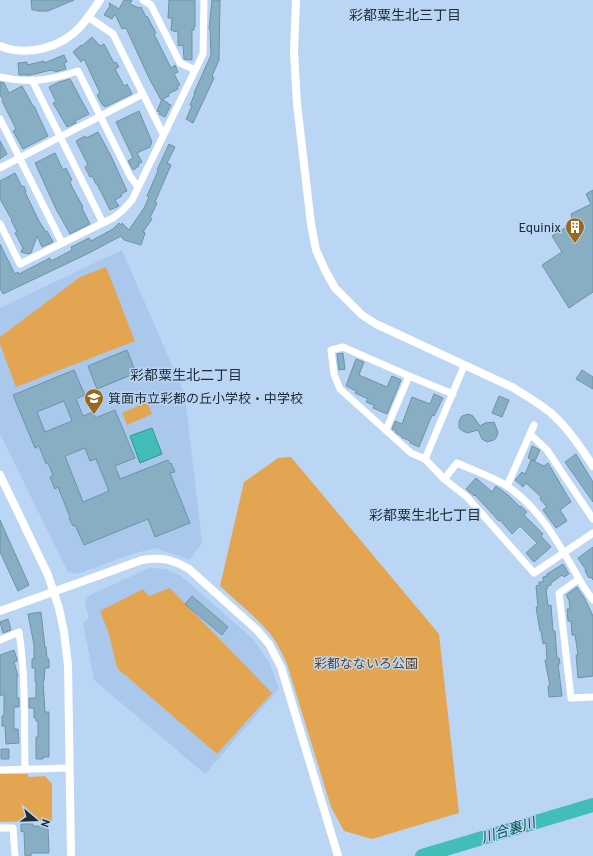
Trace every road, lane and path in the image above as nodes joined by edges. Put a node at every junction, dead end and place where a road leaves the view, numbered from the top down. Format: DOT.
graph roads {
  1 [pos="100,0"];
  2 [pos="143,0"];
  3 [pos="204,0"];
  4 [pos="296,0"];
  5 [pos="88,17"];
  6 [pos="0,46"];
  7 [pos="195,70"];
  8 [pos="0,77"];
  9 [pos="32,80"];
  10 [pos="143,94"];
  11 [pos="101,116"];
  12 [pos="0,119"];
  13 [pos="163,134"];
  14 [pos="60,137"];
  15 [pos="20,157"];
  16 [pos="0,168"];
  17 [pos="138,188"];
  18 [pos="103,223"];
  19 [pos="0,224"];
  20 [pos="62,243"];
  21 [pos="464,366"];
  22 [pos="409,376"];
  23 [pos="453,394"];
  24 [pos="534,425"];
  25 [pos="386,430"];
  26 [pos="530,434"];
  27 [pos="425,459"];
  28 [pos="593,466"];
  29 [pos="0,475"];
  30 [pos="444,479"];
  31 [pos="507,486"];
  32 [pos="593,519"];
  33 [pos="593,533"];
  34 [pos="564,553"];
  35 [pos="579,579"];
  36 [pos="53,592"];
  37 [pos="593,600"];
  38 [pos="0,611"];
  39 [pos="0,640"];
  40 [pos="593,697"];
  41 [pos="69,768"];
  42 [pos="25,769"];
  43 [pos="0,770"];
  44 [pos="0,828"];
  45 [pos="15,856"];
  46 [pos="71,856"];
  47 [pos="338,856"];
  1 -- 5 [label="street"];
  2 -- 7 [label="street"];
  3 -- 7 [label="street"];
  4 -- 21 [label="street"];
  5 -- 6 [label="street"];
  5 -- 10 [label="street"];
  7 -- 13 [label="street"];
  8 -- 9 [label="street"];
  9 -- 11 [label="street"];
  9 -- 14 [label="street"];
  10 -- 11 [label="street"];
  10 -- 13 [label="street"];
  11 -- 14 [label="street"];
  11 -- 17 [label="street"];
  12 -- 15 [label="street"];
  13 -- 17 [label="street"];
  14 -- 15 [label="street"];
  14 -- 18 [label="street"];
  15 -- 16 [label="street"];
  15 -- 20 [label="street"];
  17 -- 18 [label="street"];
  18 -- 20 [label="street"];
  19 -- 20 [label="street"];
  21 -- 23 [label="street"];
  21 -- 28 [label="street"];
  22 -- 23 [label="street"];
  22 -- 25 [label="street"];
  22 -- 25 [label="street"];
  23 -- 27 [label="street"];
  24 -- 26 [label="street"];
  25 -- 27 [label="street"];
  26 -- 31 [label="street"];
  26 -- 32 [label="street"];
  27 -- 30 [label="street"];
  29 -- 36 [label="street"];
  30 -- 31 [label="street"];
  30 -- 34 [label="street"];
  31 -- 34 [label="street"];
  33 -- 34 [label="street"];
  34 -- 35 [label="street"];
  35 -- 37 [label="street"];
  35 -- 40 [label="street"];
  36 -- 38 [label="street"];
  36 -- 41 [label="street"];
  36 -- 47 [label="street"];
  39 -- 42 [label="street"];
  41 -- 42 [label="street"];
  41 -- 46 [label="street"];
  42 -- 43 [label="street"];
  44 -- 45 [label="street"];
}
